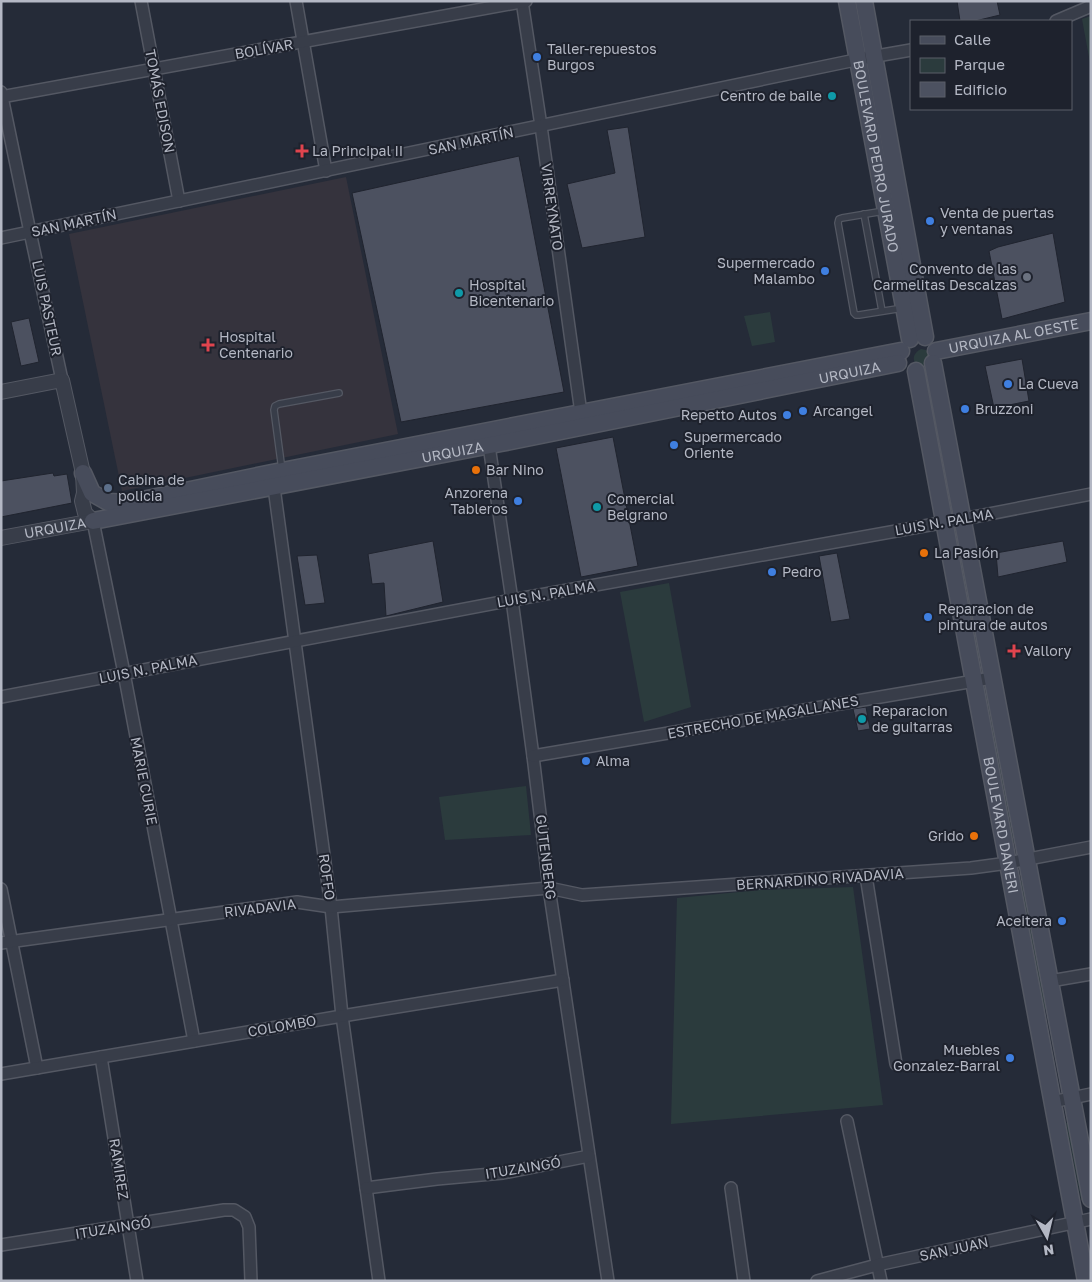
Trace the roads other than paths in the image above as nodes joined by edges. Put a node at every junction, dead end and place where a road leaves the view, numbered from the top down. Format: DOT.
graph roads {
  1 [pos="141,1"];
  2 [pos="296,1"];
  3 [pos="524,1"];
  4 [pos="847,1"];
  5 [pos="864,1"];
  6 [pos="1091,4"];
  7 [pos="1058,20"];
  8 [pos="303,42"];
  9 [pos="910,50"];
  10 [pos="874,57"];
  11 [pos="858,60"];
  12 [pos="154,69"];
  13 [pos="2,95"];
  14 [pos="541,126"];
  15 [pos="326,171"];
  16 [pos="179,201"];
  17 [pos="886,211"];
  18 [pos="864,214"];
  19 [pos="30,232"];
  20 [pos="1,238"];
  21 [pos="904,308"];
  22 [pos="882,311"];
  23 [pos="1091,322"];
  24 [pos="911,352"];
  25 [pos="935,357"];
  26 [pos="62,380"];
  27 [pos="1,392"];
  28 [pos="339,393"];
  29 [pos="581,413"];
  30 [pos="488,438"];
  31 [pos="948,442"];
  32 [pos="930,445"];
  33 [pos="83,473"];
  34 [pos="278,479"];
  35 [pos="1091,494"];
  36 [pos="963,519"];
  37 [pos="93,521"];
  38 [pos="945,522"];
  39 [pos="1,538"];
  40 [pos="512,600"];
  41 [pos="295,641"];
  42 [pos="124,673"];
  43 [pos="992,678"];
  44 [pos="974,681"];
  45 [pos="1,697"];
  46 [pos="533,756"];
  47 [pos="1091,847"];
  48 [pos="1027,859"];
  49 [pos="1008,863"];
  50 [pos="866,876"];
  51 [pos="549,888"];
  52 [pos="1,889"];
  53 [pos="331,907"];
  54 [pos="171,920"];
  55 [pos="7,942"];
  56 [pos="1091,974"];
  57 [pos="563,980"];
  58 [pos="1050,981"];
  59 [pos="342,1016"];
  60 [pos="1056,1017"];
  61 [pos="1037,1021"];
  62 [pos="194,1041"];
  63 [pos="101,1057"];
  64 [pos="896,1064"];
  65 [pos="37,1068"];
  66 [pos="1,1074"];
  67 [pos="1091,1094"];
  68 [pos="1072,1098"];
  69 [pos="1052,1102"];
  70 [pos="847,1121"];
  71 [pos="589,1156"];
  72 [pos="366,1188"];
  73 [pos="731,1188"];
  74 [pos="1091,1199"];
  75 [pos="1083,1221"];
  76 [pos="128,1225"];
  77 [pos="1,1245"];
  78 [pos="877,1265"];
  79 [pos="137,1281"];
  80 [pos="252,1281"];
  81 [pos="379,1281"];
  82 [pos="608,1281"];
  83 [pos="744,1281"];
  84 [pos="817,1281"];
  85 [pos="881,1281"];
  86 [pos="1086,1281"];
  1 -- 12 [label="street, TOMÁS EDISON"];
  2 -- 8 [label="street"];
  3 -- 8 [label="street, BOLÍVAR"];
  3 -- 14 [label="street, VIRREYNATO"];
  4 -- 11 [label="main road, BOULEVARD PEDRO JURADO"];
  5 -- 10 [label="main road, BOULEVARD PEDRO JURADO"];
  6 -- 7 [label="street"];
  8 -- 12 [label="street, BOLÍVAR"];
  8 -- 15 [label="street"];
  9 -- 10 [label="street, SAN MARTÍN"];
  10 -- 11 [label="street, SAN MARTÍN"];
  10 -- 24 [label="main road, BOULEVARD PEDRO JURADO"];
  11 -- 14 [label="street, SAN MARTÍN"];
  11 -- 17 [label="main road, BOULEVARD PEDRO JURADO"];
  12 -- 13 [label="street, BOLÍVAR"];
  12 -- 16 [label="street, TOMÁS EDISON"];
  13 -- 19 [label="street, LUIS PASTEUR"];
  14 -- 15 [label="street, SAN MARTÍN"];
  14 -- 29 [label="street, VIRREYNATO"];
  15 -- 16 [label="street, SAN MARTÍN"];
  16 -- 19 [label="street, SAN MARTÍN"];
  17 -- 18 [label="lane"];
  17 -- 21 [label="main road, BOULEVARD PEDRO JURADO"];
  18 -- 22 [label="lane"];
  18 -- 22 [label="lane"];
  19 -- 20 [label="street, SAN MARTÍN"];
  19 -- 26 [label="street, LUIS PASTEUR"];
  21 -- 22 [label="lane"];
  21 -- 24 [label="main road, BOULEVARD PEDRO JURADO"];
  23 -- 25 [label="main road, URQUIZA AL OESTE"];
  24 -- 25 [label="main road"];
  24 -- 25 [label="main road, URQUIZA AL OESTE"];
  24 -- 29 [label="main road, URQUIZA"];
  24 -- 30 [label="main road, URQUIZA"];
  24 -- 32 [label="main road, BOULEVARD DANERI"];
  25 -- 31 [label="main road, BOULEVARD DANERI"];
  26 -- 27 [label="street"];
  26 -- 33 [label="street, LUIS PASTEUR"];
  28 -- 34 [label="lane"];
  29 -- 30 [label="main road, URQUIZA"];
  30 -- 34 [label="main road, URQUIZA"];
  30 -- 40 [label="street, GUTENBERG"];
  31 -- 32 [label="main road"];
  31 -- 36 [label="main road, BOULEVARD DANERI"];
  32 -- 38 [label="main road, BOULEVARD DANERI"];
  33 -- 34 [label="main road, URQUIZA"];
  33 -- 37 [label="street, LUIS PASTEUR"];
  34 -- 37 [label="main road, URQUIZA"];
  34 -- 41 [label="street, ROFFO"];
  35 -- 36 [label="street, LUIS N. PALMA"];
  36 -- 38 [label="street, LUIS N. PALMA"];
  36 -- 43 [label="main road, BOULEVARD DANERI"];
  37 -- 39 [label="street, URQUIZA"];
  37 -- 42 [label="street, MARIE CURIE"];
  38 -- 40 [label="street, LUIS N. PALMA"];
  38 -- 44 [label="main road, BOULEVARD DANERI"];
  40 -- 41 [label="street, LUIS N. PALMA"];
  40 -- 46 [label="street, GUTENBERG"];
  41 -- 42 [label="street, LUIS N. PALMA"];
  41 -- 53 [label="street, ROFFO"];
  42 -- 45 [label="street, LUIS N. PALMA"];
  42 -- 54 [label="street, MARIE CURIE"];
  43 -- 44 [label="street, ESTRECHO DE MAGALLANES"];
  43 -- 48 [label="main road, BOULEVARD DANERI"];
  44 -- 46 [label="street, ESTRECHO DE MAGALLANES"];
  44 -- 49 [label="main road, BOULEVARD DANERI"];
  46 -- 51 [label="street, GUTENBERG"];
  47 -- 48 [label="street, BERNARDINO RIVADAVIA"];
  48 -- 49 [label="street, BERNARDINO RIVADAVIA"];
  48 -- 58 [label="main road, BOULEVARD DANERI"];
  49 -- 50 [label="street, BERNARDINO RIVADAVIA"];
  49 -- 61 [label="main road, BOULEVARD DANERI"];
  50 -- 51 [label="street, BERNARDINO RIVADAVIA"];
  50 -- 64 [label="street"];
  51 -- 53 [label="street, RIVADAVIA"];
  51 -- 57 [label="street, GUTENBERG"];
  52 -- 55 [label="street"];
  53 -- 54 [label="street, RIVADAVIA"];
  53 -- 59 [label="street, ROFFO"];
  54 -- 55 [label="street, RIVADAVIA"];
  54 -- 62 [label="street, MARIE CURIE"];
  55 -- 65 [label="street"];
  56 -- 58 [label="street"];
  57 -- 59 [label="street, COLOMBO"];
  57 -- 71 [label="street, GUTENBERG"];
  58 -- 60 [label="main road, BOULEVARD DANERI"];
  59 -- 62 [label="street, COLOMBO"];
  59 -- 72 [label="street, ROFFO"];
  60 -- 61 [label="main road"];
  60 -- 68 [label="main road, BOULEVARD DANERI"];
  61 -- 69 [label="main road, BOULEVARD DANERI"];
  62 -- 63 [label="street, COLOMBO"];
  63 -- 65 [label="street, COLOMBO"];
  63 -- 76 [label="street, RAMIREZ"];
  65 -- 66 [label="street, COLOMBO"];
  67 -- 68 [label="street"];
  68 -- 69 [label="street"];
  68 -- 74 [label="main road, BOULEVARD DANERI"];
  69 -- 75 [label="main road, BOULEVARD DANERI"];
  70 -- 78 [label="street"];
  71 -- 72 [label="street, ITUZAINGÓ"];
  71 -- 82 [label="street, GUTENBERG"];
  72 -- 81 [label="street, ROFFO"];
  73 -- 83 [label="street"];
  75 -- 78 [label="street, SAN JUAN"];
  75 -- 86 [label="main road, BOULEVARD DANERI"];
  76 -- 77 [label="street, ITUZAINGÓ"];
  76 -- 79 [label="street, RAMIREZ"];
  76 -- 80 [label="street, ITUZAINGÓ"];
  78 -- 84 [label="street, SAN JUAN"];
  78 -- 85 [label="street"];
}
